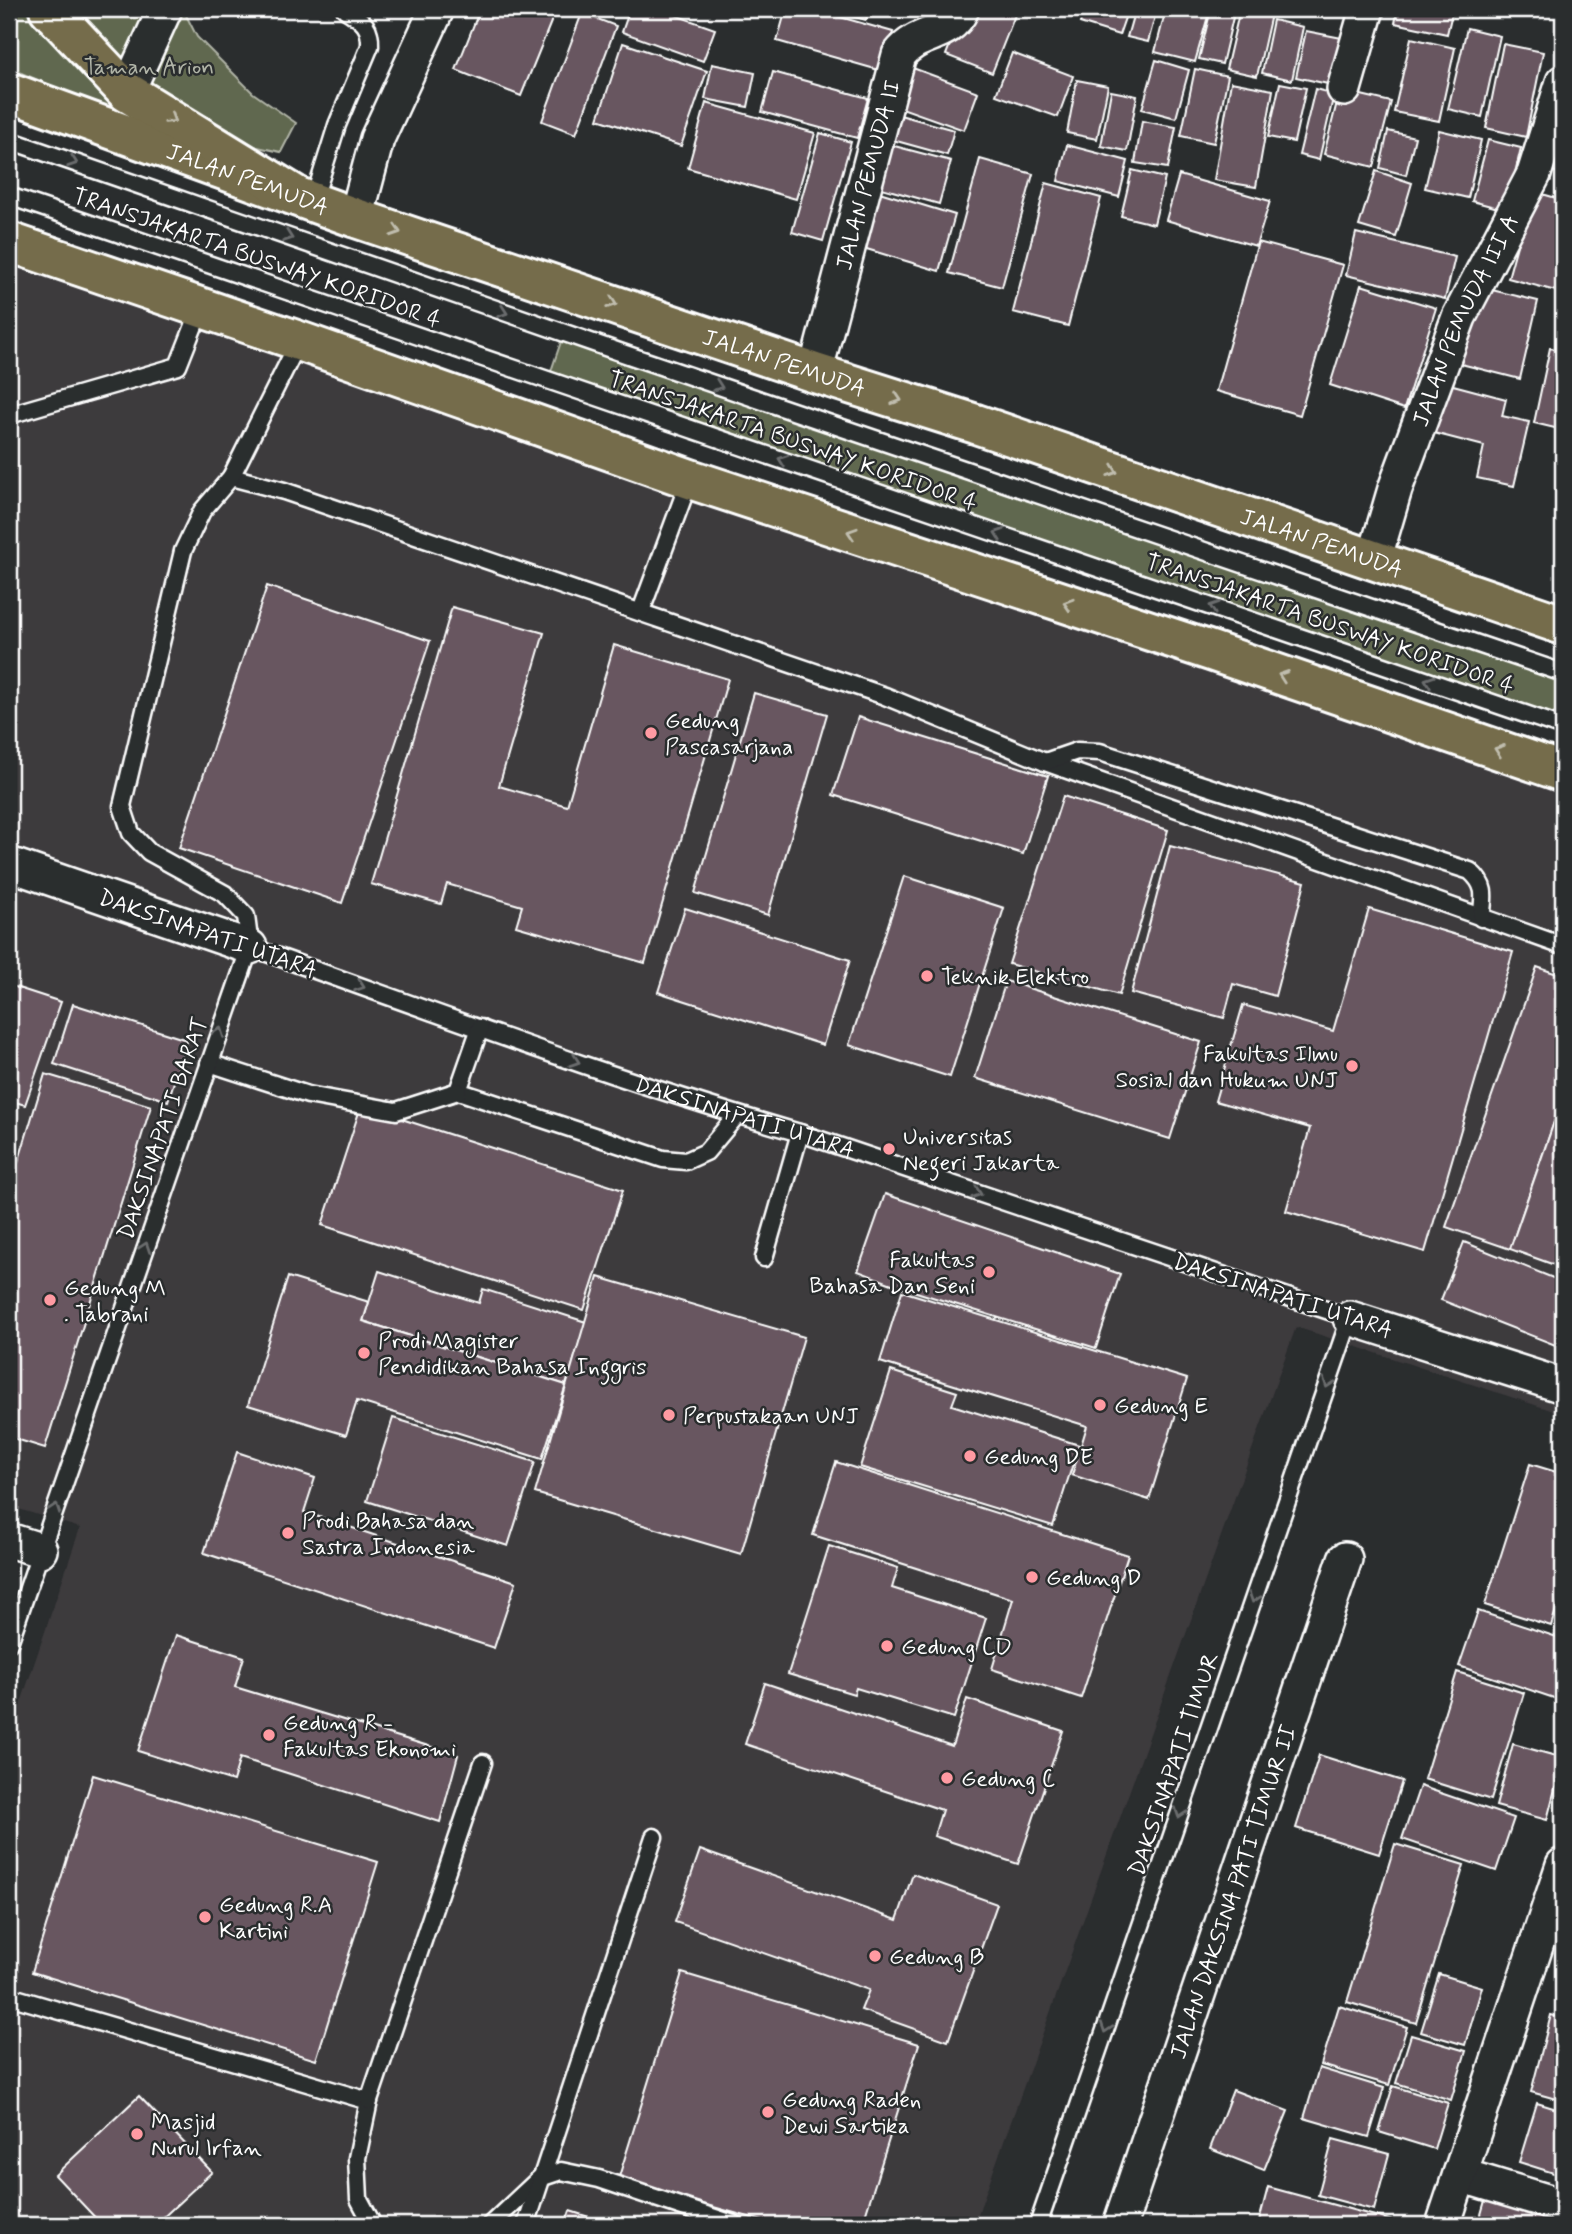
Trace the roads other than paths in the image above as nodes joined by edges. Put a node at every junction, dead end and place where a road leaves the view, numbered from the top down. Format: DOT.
graph roads {
  1 [pos="49,9"];
  2 [pos="165,9"];
  3 [pos="345,9"];
  4 [pos="437,9"];
  5 [pos="962,9"];
  6 [pos="1367,9"];
  7 [pos="1563,82"];
  8 [pos="1344,89"];
  9 [pos="9,92"];
  10 [pos="127,92"];
  11 [pos="9,140"];
  12 [pos="1549,177"];
  13 [pos="9,196"];
  14 [pos="303,198"];
  15 [pos="356,218"];
  16 [pos="9,242"];
  17 [pos="201,308"];
  18 [pos="299,341"];
  19 [pos="815,373"];
  20 [pos="9,415"];
  21 [pos="231,477"];
  22 [pos="690,479"];
  23 [pos="1374,560"];
  24 [pos="641,611"];
  25 [pos="1563,625"];
  26 [pos="1563,673"];
  27 [pos="1563,727"];
  28 [pos="1045,762"];
  29 [pos="1563,772"];
  30 [pos="9,864"];
  31 [pos="1480,918"];
  32 [pos="1563,946"];
  33 [pos="250,947"];
  34 [pos="480,1028"];
  35 [pos="209,1063"];
  36 [pos="458,1091"];
  37 [pos="737,1115"];
  38 [pos="800,1133"];
  39 [pos="764,1258"];
  40 [pos="1350,1318"];
  41 [pos="1563,1386"];
  42 [pos="9,1540"];
  43 [pos="40,1550"];
  44 [pos="1345,1559"];
  45 [pos="9,1643"];
  46 [pos="483,1763"];
  47 [pos="654,1837"];
  48 [pos="1563,1865"];
  49 [pos="9,1996"];
  50 [pos="369,2101"];
  51 [pos="1460,2175"];
  52 [pos="540,2178"];
  53 [pos="1563,2206"];
  54 [pos="373,2225"];
  55 [pos="490,2225"];
  56 [pos="526,2225"];
  57 [pos="736,2225"];
  58 [pos="1038,2225"];
  59 [pos="1120,2225"];
  60 [pos="1443,2225"];
  1 -- 10 [label="main road"];
  2 -- 10 [label="street"];
  3 -- 14 [label="lane"];
  4 -- 15 [label="street"];
  5 -- 19 [label="street, JALAN PEMUDA II"];
  6 -- 8 [label="street"];
  7 -- 12 [label="street, JALAN PEMUDA III A"];
  9 -- 14 [label="main road, JALAN PEMUDA"];
  10 -- 14 [label="main road, one-way"];
  11 -- 26 [label="lane, TRANSJAKARTA BUSWAY KORIDOR 4, one-way"];
  12 -- 23 [label="street, JALAN PEMUDA III A"];
  27 -- 13 [label="lane, TRANSJAKARTA BUSWAY KORIDOR 4, one-way"];
  14 -- 15 [label="main road, JALAN PEMUDA"];
  15 -- 19 [label="main road, JALAN PEMUDA, one-way"];
  16 -- 17 [label="main road"];
  17 -- 18 [label="main road"];
  17 -- 20 [label="lane"];
  18 -- 21 [label="lane"];
  18 -- 22 [label="main road"];
  19 -- 23 [label="main road, JALAN PEMUDA, one-way"];
  21 -- 24 [label="lane"];
  21 -- 33 [label="lane"];
  22 -- 24 [label="lane"];
  29 -- 22 [label="main road, one-way"];
  23 -- 25 [label="main road, JALAN PEMUDA"];
  24 -- 28 [label="lane"];
  28 -- 31 [label="lane"];
  28 -- 31 [label="lane"];
  30 -- 33 [label="street, DAKSINAPATI UTARA"];
  31 -- 32 [label="lane"];
  33 -- 34 [label="lane, DAKSINAPATI UTARA, one-way"];
  35 -- 33 [label="lane, DAKSINAPATI BARAT, one-way"];
  34 -- 36 [label="lane"];
  34 -- 37 [label="lane, DAKSINAPATI UTARA, one-way"];
  35 -- 36 [label="lane"];
  43 -- 35 [label="lane, DAKSINAPATI BARAT, one-way"];
  36 -- 37 [label="lane"];
  37 -- 38 [label="lane, DAKSINAPATI UTARA"];
  38 -- 39 [label="lane"];
  38 -- 40 [label="lane, DAKSINAPATI UTARA, one-way"];
  40 -- 41 [label="street, DAKSINAPATI UTARA"];
  40 -- 58 [label="lane, DAKSINAPATI TIMUR, one-way"];
  42 -- 43 [label="street"];
  43 -- 45 [label="lane, DAKSINAPATI BARAT"];
  44 -- 59 [label="street, JALAN DAKSINA PATI TIMUR II"];
  46 -- 50 [label="lane"];
  47 -- 52 [label="lane"];
  48 -- 51 [label="street"];
  49 -- 50 [label="lane"];
  50 -- 54 [label="lane"];
  51 -- 53 [label="street"];
  51 -- 60 [label="street"];
  52 -- 55 [label="lane"];
  52 -- 56 [label="lane"];
  52 -- 57 [label="lane"];
}
